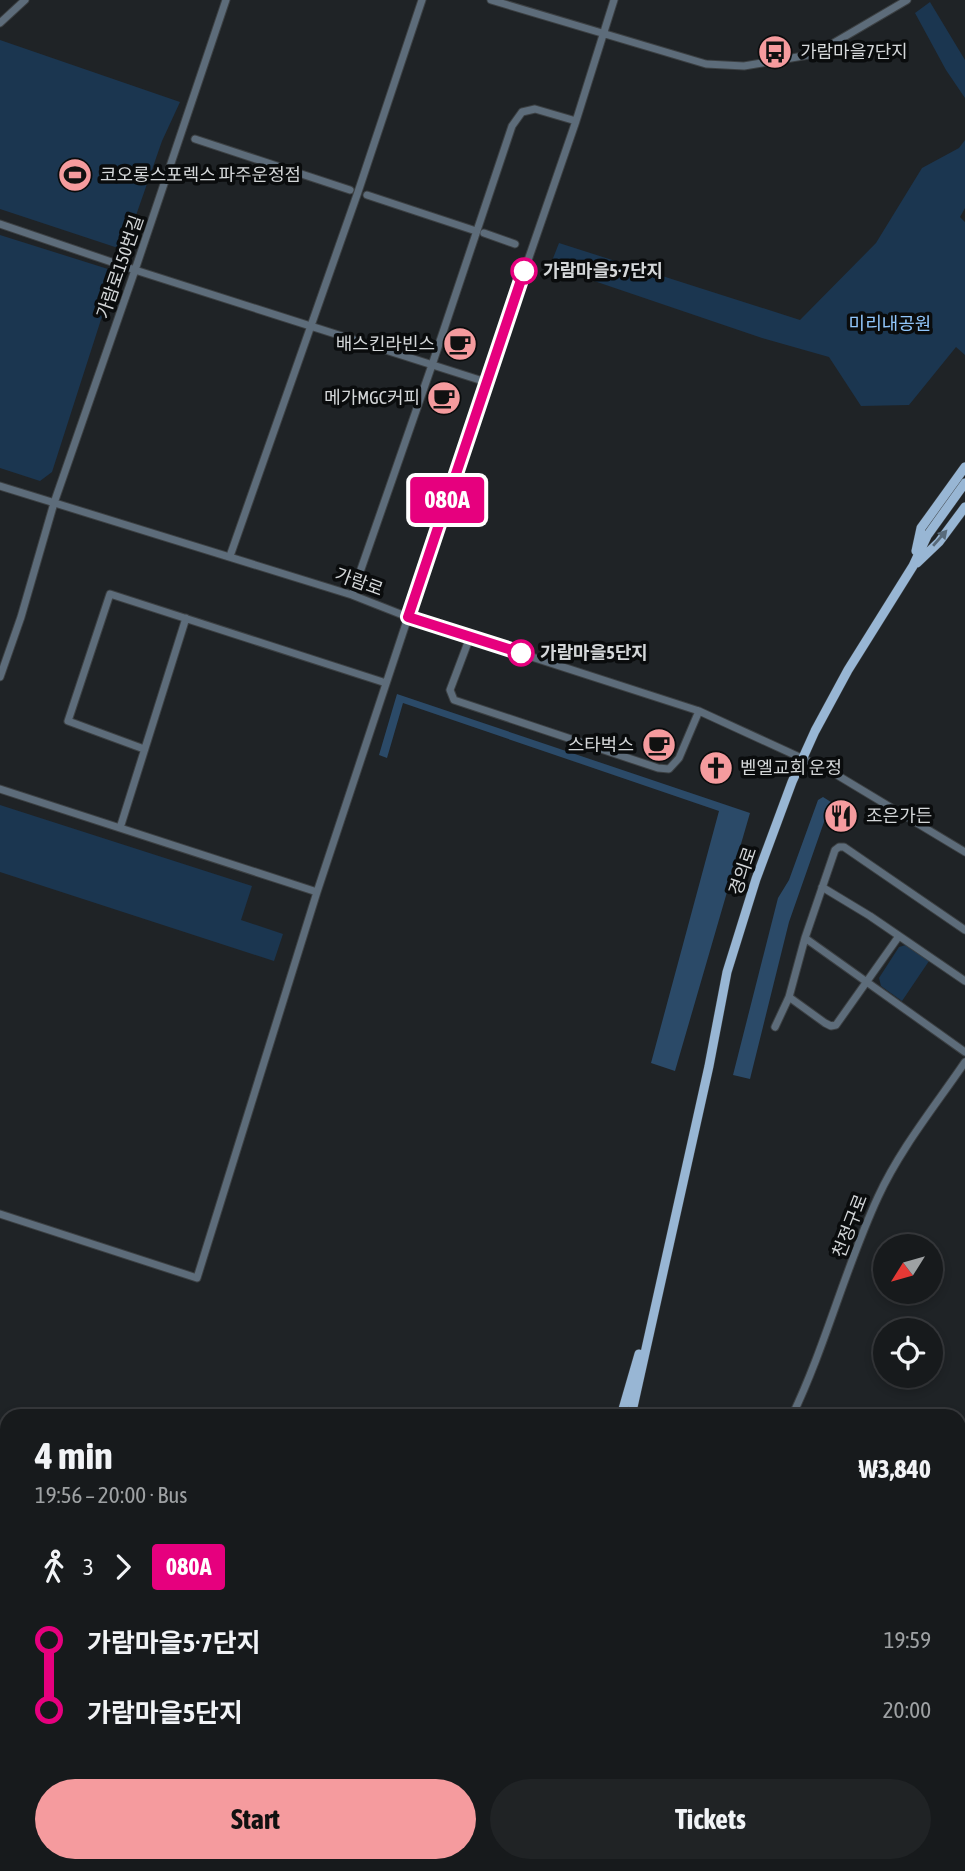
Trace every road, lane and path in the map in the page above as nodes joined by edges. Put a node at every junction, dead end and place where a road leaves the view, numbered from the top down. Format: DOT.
graph roads {
  1 [pos="25,0"];
  2 [pos="226,0"];
  3 [pos="422,0"];
  4 [pos="491,0"];
  5 [pos="614,0"];
  6 [pos="907,0"];
  7 [pos="0,23"];
  8 [pos="604,34"];
  9 [pos="576,121"];
  10 [pos="195,138"];
  11 [pos="350,190"];
  12 [pos="367,195"];
  13 [pos="0,223"];
  14 [pos="473,230"];
  15 [pos="484,233"];
  16 [pos="515,244"];
  17 [pos="135,270"];
  18 [pos="311,327"];
  19 [pos="432,365"];
  20 [pos="486,382"];
  21 [pos="965,467"];
  22 [pos="965,483"];
  23 [pos="0,486"];
  24 [pos="54,503"];
  25 [pos="965,508"];
  26 [pos="230,556"];
  27 [pos="913,566"];
  28 [pos="352,595"];
  29 [pos="408,617"];
  30 [pos="186,618"];
  31 [pos="470,637"];
  32 [pos="0,677"];
  33 [pos="386,683"];
  34 [pos="699,711"];
  35 [pos="144,749"];
  36 [pos="803,757"];
  37 [pos="0,789"];
  38 [pos="120,828"];
  39 [pos="965,852"];
  40 [pos="822,887"];
  41 [pos="317,892"];
  42 [pos="965,930"];
  43 [pos="900,936"];
  44 [pos="805,938"];
  45 [pos="965,981"];
  46 [pos="867,982"];
  47 [pos="789,997"];
  48 [pos="775,1027"];
  49 [pos="965,1052"];
  50 [pos="965,1062"];
  51 [pos="0,1214"];
  52 [pos="635,1381"];
  53 [pos="623,1409"];
  54 [pos="633,1409"];
  55 [pos="795,1409"];
  1 -- 7 [label="street"];
  2 -- 17 [label="street, 가람로150번길"];
  3 -- 18 [label="street"];
  4 -- 8 [label="street"];
  5 -- 8 [label="street"];
  6 -- 8 [label="street"];
  8 -- 9 [label="street"];
  9 -- 19 [label="street"];
  9 -- 20 [label="street"];
  10 -- 11 [label="street"];
  12 -- 14 [label="street"];
  13 -- 17 [label="street"];
  15 -- 16 [label="street"];
  17 -- 18 [label="street"];
  17 -- 24 [label="street, 가람로150번길"];
  18 -- 19 [label="street"];
  18 -- 26 [label="street"];
  19 -- 20 [label="street"];
  19 -- 28 [label="street"];
  20 -- 29 [label="street"];
  21 -- 27 [label="main road"];
  22 -- 27 [label="main road, 경의로"];
  23 -- 24 [label="street, 가람로"];
  24 -- 26 [label="street, 가람로"];
  24 -- 32 [label="street, 가람로150번길"];
  27 -- 25 [label="main road, one-way"];
  26 -- 28 [label="street, 가람로"];
  27 -- 36 [label="main road, 경의로"];
  28 -- 29 [label="street, 가람로"];
  29 -- 31 [label="street, 가람로"];
  29 -- 33 [label="street"];
  30 -- 33 [label="street"];
  30 -- 35 [label="street"];
  30 -- 35 [label="street"];
  31 -- 34 [label="street, 가람로"];
  31 -- 34 [label="street"];
  33 -- 41 [label="street"];
  34 -- 36 [label="street, 가람로"];
  35 -- 38 [label="street"];
  36 -- 39 [label="street, 가람로"];
  36 -- 52 [label="main road, 경의로"];
  37 -- 38 [label="street"];
  38 -- 41 [label="street"];
  40 -- 42 [label="street"];
  40 -- 43 [label="street"];
  40 -- 44 [label="street"];
  41 -- 51 [label="street"];
  43 -- 45 [label="street"];
  43 -- 46 [label="street"];
  44 -- 46 [label="street"];
  44 -- 47 [label="street"];
  46 -- 47 [label="street"];
  46 -- 49 [label="street"];
  47 -- 48 [label="street"];
  50 -- 55 [label="street, 천정구로"];
  52 -- 53 [label="main road"];
  52 -- 54 [label="main road, 경의로"];
}
